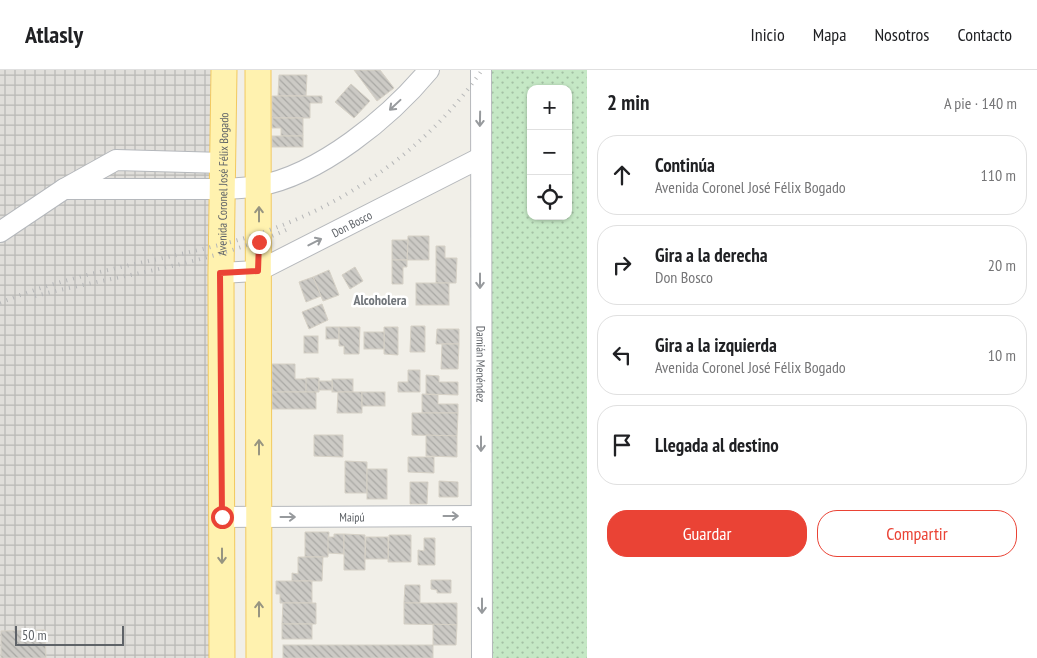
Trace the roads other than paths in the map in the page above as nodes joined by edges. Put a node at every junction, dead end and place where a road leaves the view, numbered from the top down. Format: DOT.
graph roads {
  1 [pos="224,70"];
  2 [pos="258,70"];
  3 [pos="429,70"];
  4 [pos="481,70"];
  5 [pos="480,158"];
  6 [pos="224,163"];
  7 [pos="258,186"];
  8 [pos="64,189"];
  9 [pos="224,189"];
  10 [pos="0,232"];
  11 [pos="258,271"];
  12 [pos="220,273"];
  13 [pos="481,516"];
  14 [pos="222,517"];
  15 [pos="259,517"];
  16 [pos="222,658"];
  17 [pos="259,658"];
  18 [pos="482,658"];
  1 -- 6 [label="main road, Avenida Coronel José Félix Bogado"];
  2 -- 7 [label="main road"];
  3 -- 7 [label="street, one-way"];
  4 -- 5 [label="street, Damián Menéndez, one-way"];
  11 -- 5 [label="street, Don Bosco, one-way"];
  5 -- 13 [label="street, Damián Menéndez, one-way"];
  6 -- 8 [label="street"];
  6 -- 9 [label="main road, Avenida Coronel José Félix Bogado"];
  7 -- 9 [label="street"];
  11 -- 7 [label="main road, one-way"];
  8 -- 9 [label="street"];
  8 -- 10 [label="street"];
  9 -- 12 [label="main road, Avenida Coronel José Félix Bogado"];
  11 -- 12 [label="street, Don Bosco"];
  15 -- 11 [label="main road, one-way"];
  12 -- 14 [label="main road, Avenida Coronel José Félix Bogado"];
  15 -- 13 [label="street, Maipú, one-way"];
  13 -- 18 [label="street, Damián Menéndez, one-way"];
  14 -- 15 [label="street, Maipú"];
  14 -- 16 [label="main road, Avenida Coronel José Félix Bogado, one-way"];
  17 -- 15 [label="main road, one-way"];
}
